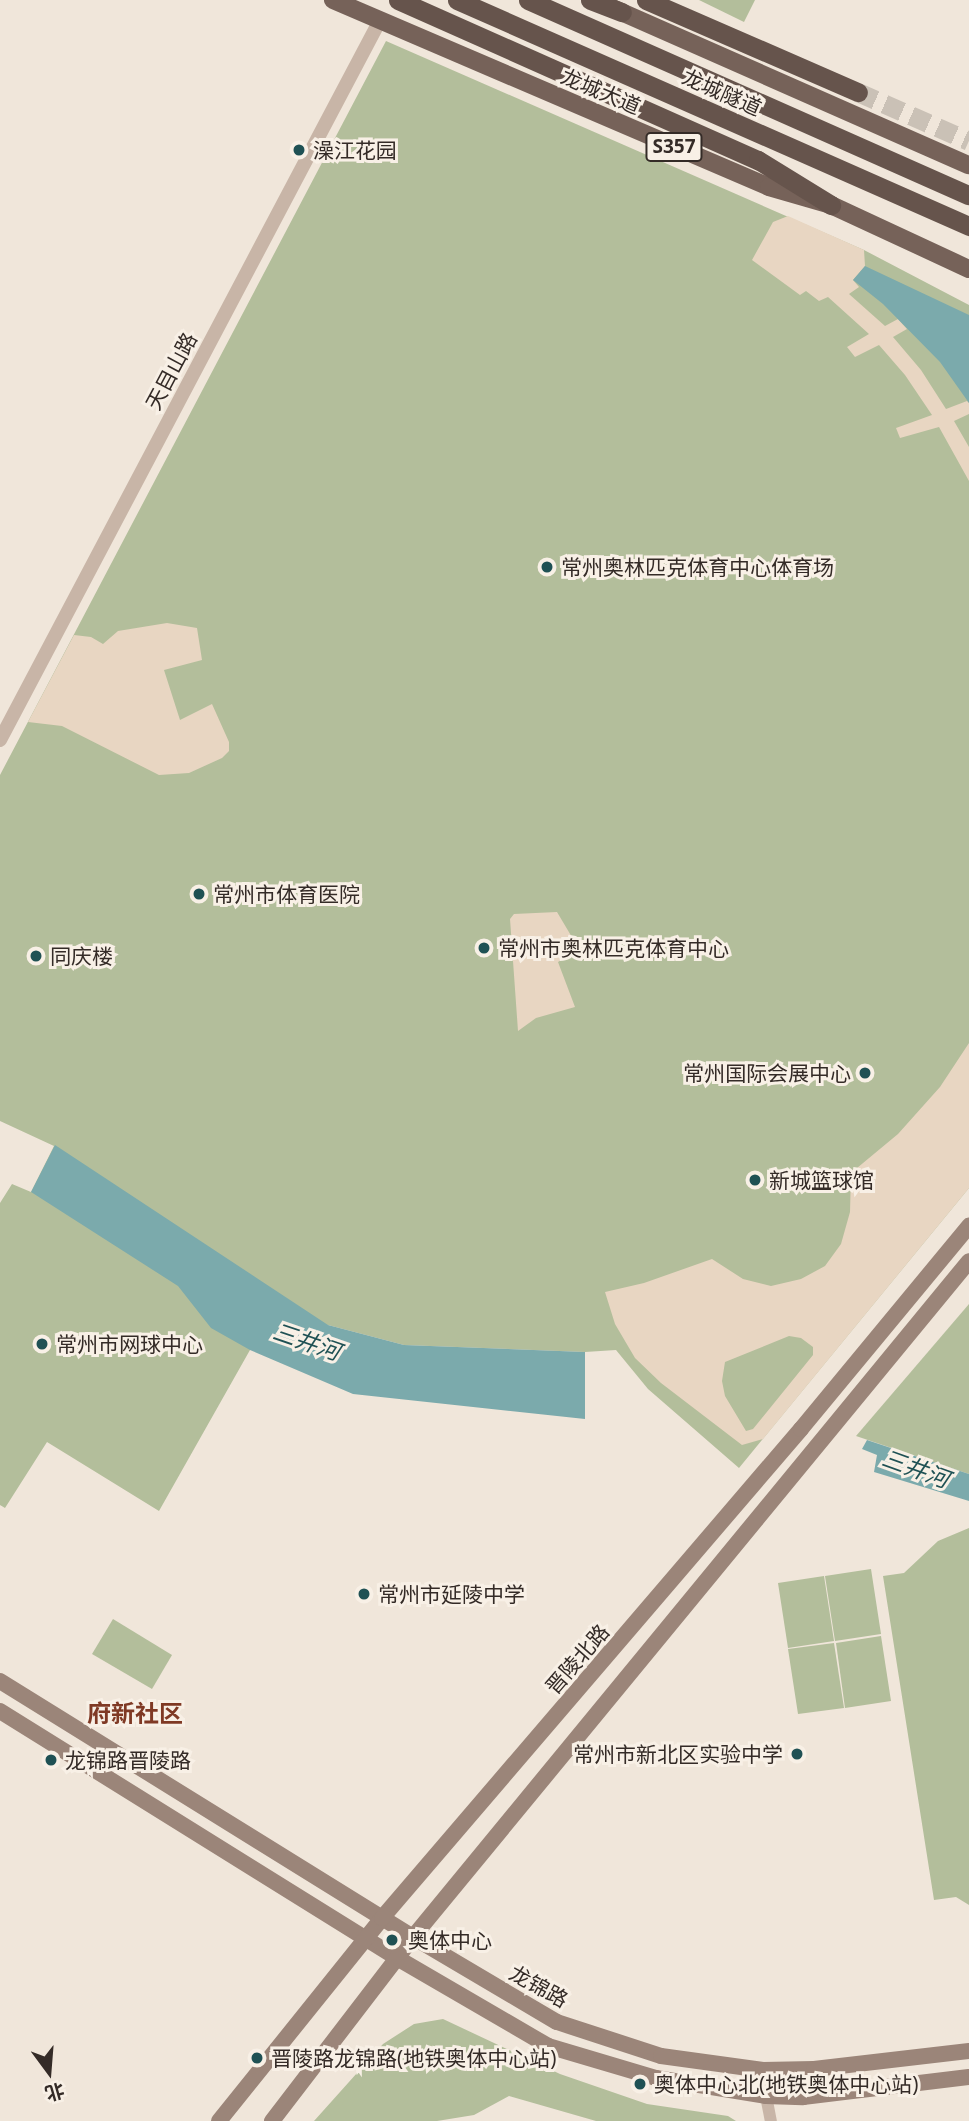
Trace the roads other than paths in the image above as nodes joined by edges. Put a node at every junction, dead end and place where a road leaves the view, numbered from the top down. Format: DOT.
graph roads {
  1 [pos="333,0"];
  2 [pos="398,0"];
  3 [pos="457,0"];
  4 [pos="528,0"];
  5 [pos="590,0"];
  6 [pos="596,0"];
  7 [pos="646,0"];
  8 [pos="622,12"];
  9 [pos="379,22"];
  10 [pos="858,92"];
  11 [pos="969,165"];
  12 [pos="969,195"];
  13 [pos="831,205"];
  14 [pos="969,226"];
  15 [pos="969,267"];
  16 [pos="0,740"];
  17 [pos="969,1226"];
  18 [pos="969,1261"];
  19 [pos="0,1681"];
  20 [pos="0,1711"];
  21 [pos="382,1918"];
  22 [pos="413,1937"];
  23 [pos="367,1938"];
  24 [pos="397,1958"];
  25 [pos="969,2051"];
  26 [pos="969,2077"];
  27 [pos="766,2096"];
  28 [pos="219,2121"];
  29 [pos="272,2121"];
  30 [pos="771,2121"];
  1 -- 9 [label="main road, 龙城大道 / S357"];
  2 -- 13 [label="highway"];
  3 -- 14 [label="highway, 龙城隧道"];
  4 -- 12 [label="highway, 龙城隧道"];
  5 -- 8 [label="highway"];
  6 -- 8 [label="main road"];
  7 -- 10 [label="highway"];
  8 -- 11 [label="main road"];
  9 -- 13 [label="main road, 龙城大道 / S357"];
  9 -- 16 [label="street, 天目山路"];
  13 -- 15 [label="main road, 龙城大道 / S357"];
  17 -- 21 [label="main road, 晋陵北路"];
  18 -- 22 [label="main road"];
  19 -- 21 [label="main road, 龙锦路"];
  20 -- 23 [label="main road"];
  21 -- 22 [label="main road, 龙锦路"];
  21 -- 23 [label="main road, 晋陵北路"];
  22 -- 24 [label="main road"];
  22 -- 25 [label="main road, 龙锦路"];
  23 -- 24 [label="main road"];
  23 -- 28 [label="main road, 晋陵北路"];
  24 -- 27 [label="main road"];
  24 -- 29 [label="main road"];
  26 -- 27 [label="main road"];
  27 -- 30 [label="street"];
}
